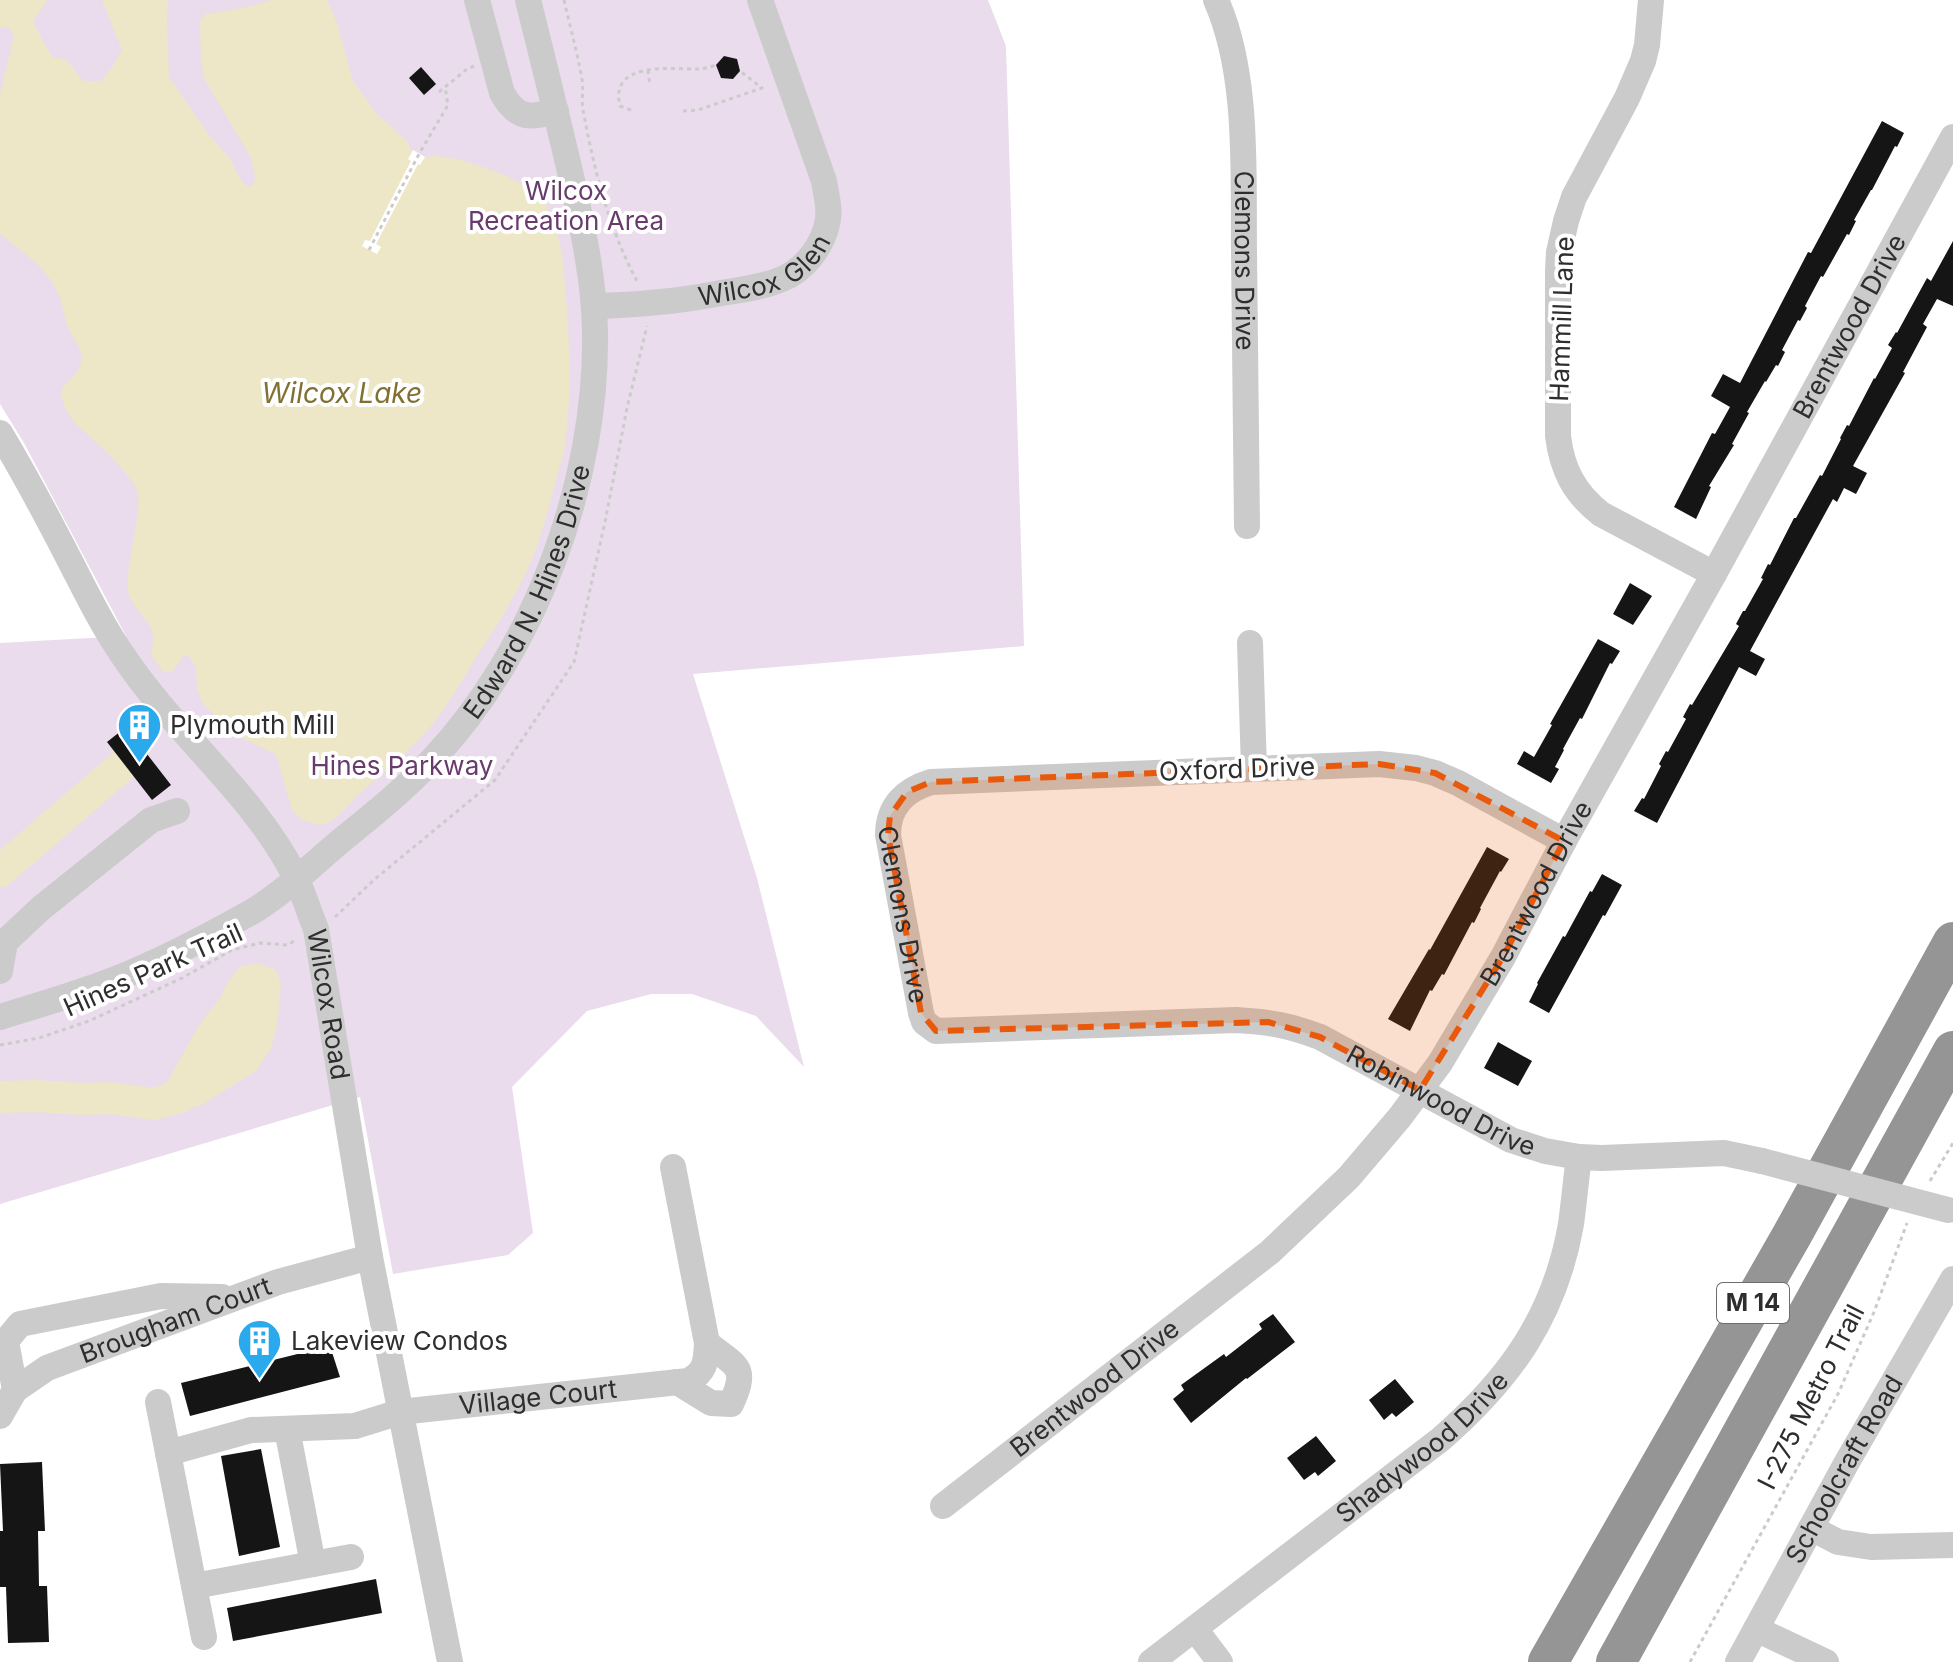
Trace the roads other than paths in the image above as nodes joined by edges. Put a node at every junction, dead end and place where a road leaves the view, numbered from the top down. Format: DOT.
graph roads {
  1 [pos="477,0"];
  2 [pos="528,0"];
  3 [pos="760,0"];
  4 [pos="1216,0"];
  5 [pos="1651,0"];
  6 [pos="556,111"];
  7 [pos="1953,137"];
  8 [pos="594,306"];
  9 [pos="0,433"];
  10 [pos="1247,526"];
  11 [pos="1714,574"];
  12 [pos="1250,643"];
  13 [pos="1254,769"];
  14 [pos="898,801"];
  15 [pos="177,811"];
  16 [pos="1564,841"];
  17 [pos="296,879"];
  18 [pos="1953,942"];
  19 [pos="0,971"];
  20 [pos="0,983"];
  21 [pos="4,1016"];
  22 [pos="929,1027"];
  23 [pos="1953,1051"];
  24 [pos="1420,1090"];
  25 [pos="1579,1157"];
  26 [pos="673,1167"];
  27 [pos="1950,1210"];
  28 [pos="370,1257"];
  29 [pos="1953,1279"];
  30 [pos="235,1298"];
  31 [pos="707,1343"];
  32 [pos="677,1382"];
  33 [pos="15,1390"];
  34 [pos="158,1402"];
  35 [pos="400,1412"];
  36 [pos="0,1416"];
  37 [pos="287,1429"];
  38 [pos="168,1453"];
  39 [pos="943,1506"];
  40 [pos="1811,1528"];
  41 [pos="1953,1545"];
  42 [pos="351,1557"];
  43 [pos="313,1564"];
  44 [pos="194,1586"];
  45 [pos="1195,1629"];
  46 [pos="1756,1629"];
  47 [pos="204,1637"];
  48 [pos="450,1662"];
  49 [pos="1151,1662"];
  50 [pos="1220,1662"];
  51 [pos="1548,1662"];
  52 [pos="1616,1662"];
  53 [pos="1738,1662"];
  54 [pos="1826,1662"];
  1 -- 6 [label="street"];
  2 -- 6 [label="street, Edward N. Hines Drive"];
  3 -- 8 [label="street, Wilcox Glen"];
  4 -- 10 [label="street, Clemons Drive"];
  5 -- 11 [label="street, Hammill Lane"];
  6 -- 8 [label="street, Edward N. Hines Drive"];
  7 -- 11 [label="street, Brentwood Drive"];
  8 -- 17 [label="street, Edward N. Hines Drive"];
  9 -- 17 [label="street, Wilcox Road"];
  11 -- 16 [label="street, Brentwood Drive"];
  12 -- 13 [label="street"];
  13 -- 14 [label="street, Oxford Drive"];
  13 -- 16 [label="street, Oxford Drive"];
  14 -- 22 [label="street, Clemons Drive"];
  15 -- 19 [label="street"];
  16 -- 24 [label="street, Brentwood Drive"];
  17 -- 21 [label="street, Edward N. Hines Drive"];
  17 -- 28 [label="street, Wilcox Road"];
  18 -- 51 [label="highway, M 14"];
  20 -- 21 [label="street"];
  22 -- 24 [label="street, Robinwood Drive"];
  23 -- 52 [label="highway, M 14"];
  24 -- 25 [label="street, Robinwood Drive"];
  24 -- 39 [label="street, Brentwood Drive"];
  25 -- 27 [label="street, Robinwood Drive, bridge"];
  25 -- 45 [label="street, Shadywood Drive"];
  26 -- 31 [label="street"];
  28 -- 30 [label="street, Brougham Court"];
  28 -- 35 [label="street, Wilcox Road"];
  29 -- 40 [label="street, Schoolcraft Road"];
  30 -- 33 [label="street, Brougham Court"];
  30 -- 33 [label="street"];
  31 -- 32 [label="street"];
  31 -- 32 [label="street"];
  32 -- 35 [label="street, Village Court"];
  33 -- 36 [label="street, Brougham Court"];
  34 -- 38 [label="street"];
  35 -- 37 [label="street, Village Court"];
  35 -- 48 [label="street, Wilcox Road"];
  37 -- 38 [label="street, Village Court"];
  37 -- 43 [label="street"];
  38 -- 44 [label="street"];
  40 -- 41 [label="street"];
  40 -- 46 [label="street, Schoolcraft Road"];
  42 -- 43 [label="street"];
  43 -- 44 [label="street"];
  44 -- 47 [label="street"];
  45 -- 49 [label="street, Shadywood Drive"];
  45 -- 50 [label="street"];
  46 -- 53 [label="street, Schoolcraft Road"];
  46 -- 54 [label="street"];
}
